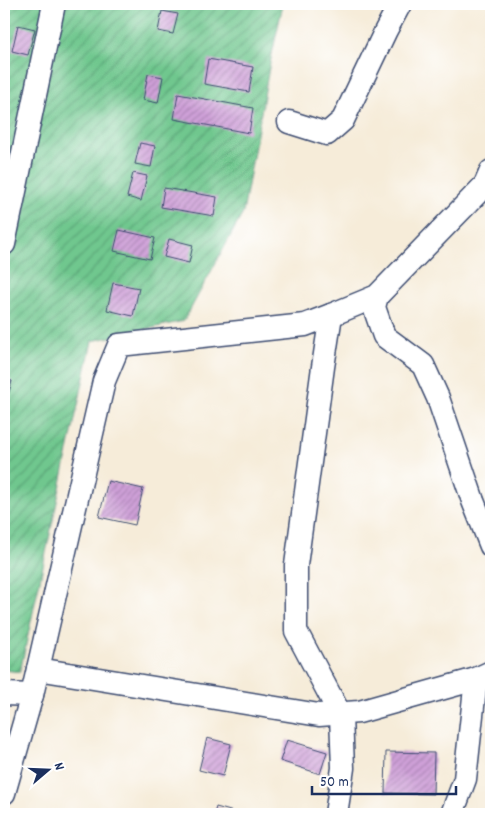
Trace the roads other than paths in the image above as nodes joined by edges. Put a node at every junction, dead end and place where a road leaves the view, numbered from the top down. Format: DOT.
graph roads {
  1 [pos="54,4"];
  2 [pos="400,4"];
  3 [pos="290,122"];
  4 [pos="491,171"];
  5 [pos="491,202"];
  6 [pos="465,206"];
  7 [pos="4,244"];
  8 [pos="377,296"];
  9 [pos="331,316"];
  10 [pos="491,546"];
  11 [pos="38,669"];
  12 [pos="484,676"];
  13 [pos="4,694"];
  14 [pos="32,696"];
  15 [pos="340,714"];
  16 [pos="4,793"];
  17 [pos="336,814"];
  18 [pos="452,814"];
  1 -- 7 [label="street"];
  2 -- 3 [label="street"];
  4 -- 6 [label="street"];
  5 -- 6 [label="street"];
  6 -- 8 [label="street"];
  8 -- 9 [label="street"];
  8 -- 10 [label="street"];
  9 -- 11 [label="street"];
  9 -- 15 [label="street"];
  11 -- 14 [label="street"];
  11 -- 15 [label="street"];
  12 -- 15 [label="street"];
  12 -- 18 [label="street"];
  13 -- 14 [label="street"];
  14 -- 16 [label="street"];
  15 -- 17 [label="street"];
}
